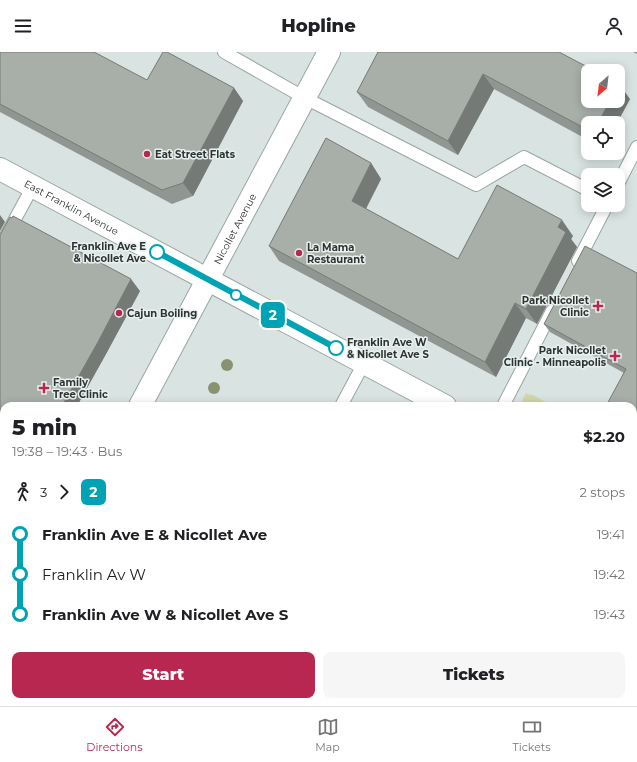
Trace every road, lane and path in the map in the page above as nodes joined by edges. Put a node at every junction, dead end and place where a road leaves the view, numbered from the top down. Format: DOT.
graph roads {
  1 [pos="224,52"];
  2 [pos="329,52"];
  3 [pos="305,98"];
  4 [pos="637,147"];
  5 [pos="0,169"];
  6 [pos="625,170"];
  7 [pos="32,186"];
  8 [pos="581,186"];
  9 [pos="603,212"];
  10 [pos="0,247"];
  11 [pos="575,268"];
  12 [pos="207,279"];
  13 [pos="556,302"];
  14 [pos="364,363"];
  15 [pos="142,402"];
  16 [pos="343,402"];
  17 [pos="435,402"];
  18 [pos="505,402"];
  1 -- 3 [label="lane"];
  2 -- 3 [label="main road, Nicollet Avenue"];
  3 -- 8 [label="lane"];
  3 -- 12 [label="main road, Nicollet Avenue"];
  4 -- 6 [label="lane"];
  5 -- 7 [label="main road, East Franklin Avenue"];
  7 -- 10 [label="lane"];
  7 -- 12 [label="main road, East Franklin Avenue"];
  9 -- 11 [label="lane"];
  12 -- 14 [label="main road, East Franklin Avenue"];
  12 -- 15 [label="main road, Nicollet Avenue"];
  13 -- 18 [label="lane"];
  14 -- 16 [label="lane"];
  14 -- 17 [label="main road, East Franklin Avenue"];
}
